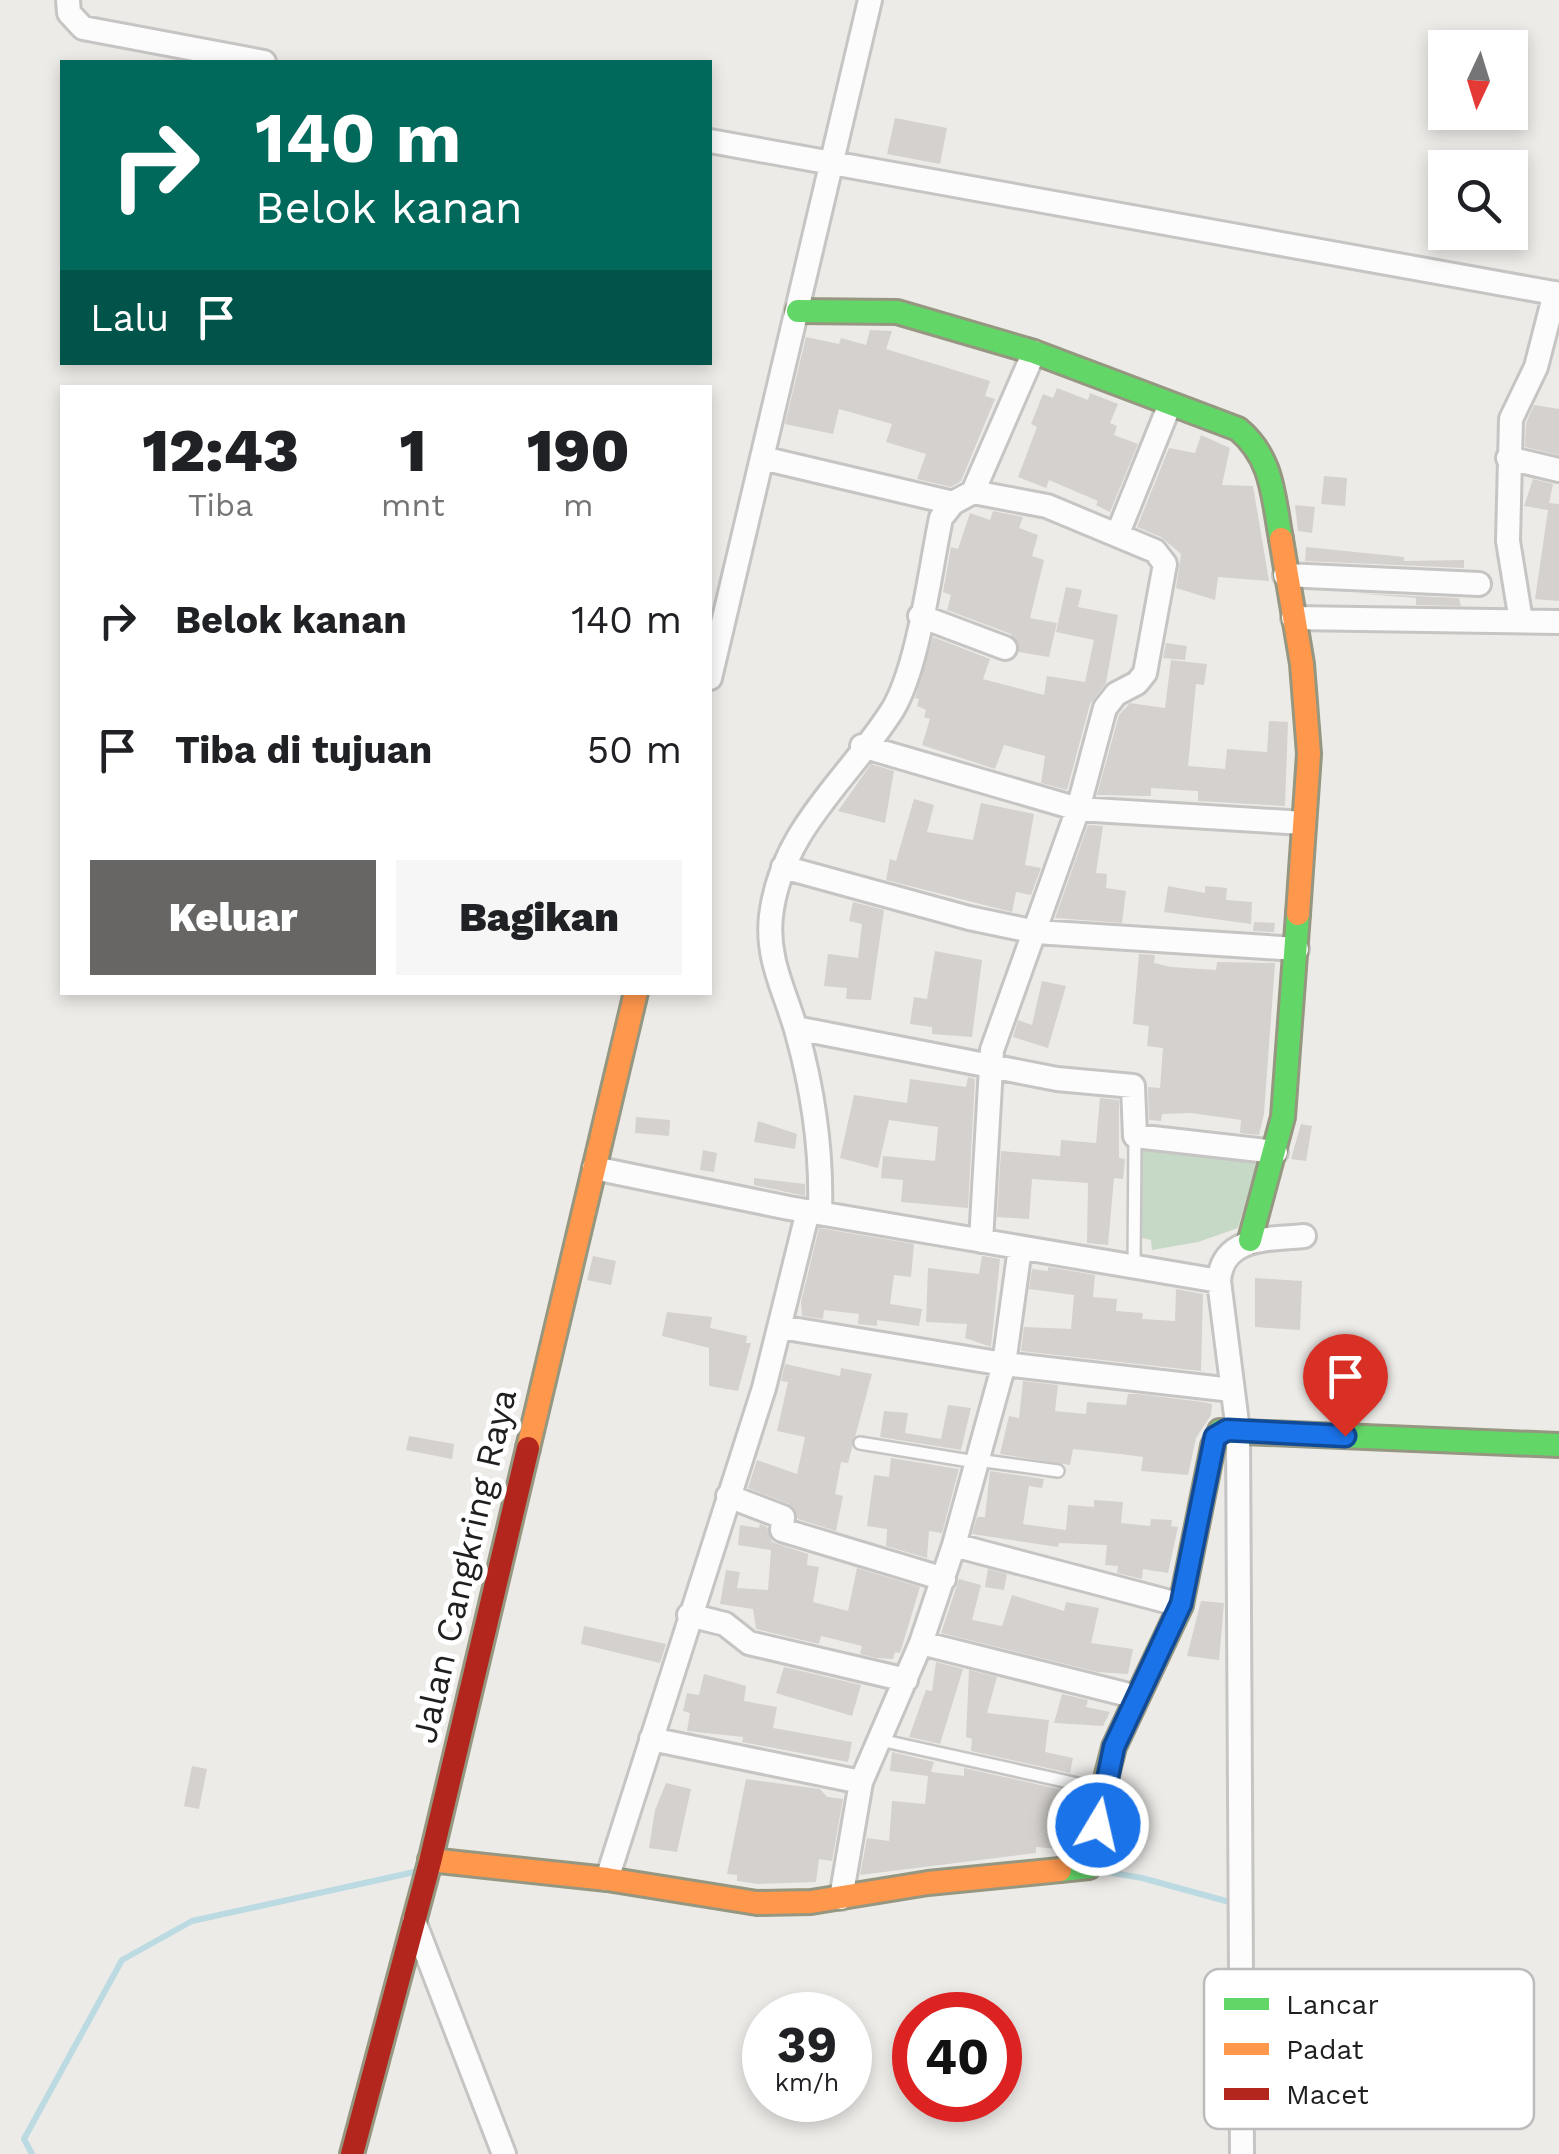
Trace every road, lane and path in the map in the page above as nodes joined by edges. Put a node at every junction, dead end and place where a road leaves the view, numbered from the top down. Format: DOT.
graph roads {
  1 [pos="68,0"];
  2 [pos="870,0"];
  3 [pos="253,60"];
  4 [pos="712,141"];
  5 [pos="832,161"];
  6 [pos="1557,294"];
  7 [pos="798,311"];
  8 [pos="1034,352"];
  9 [pos="1170,404"];
  10 [pos="762,458"];
  11 [pos="1508,458"];
  12 [pos="1559,470"];
  13 [pos="963,497"];
  14 [pos="1118,534"];
  15 [pos="1285,575"];
  16 [pos="1479,584"];
  17 [pos="920,616"];
  18 [pos="1293,618"];
  19 [pos="1521,621"];
  20 [pos="1559,622"];
  21 [pos="1005,648"];
  22 [pos="712,670"];
  23 [pos="862,746"];
  24 [pos="1078,808"];
  25 [pos="1304,824"];
  26 [pos="784,867"];
  27 [pos="1036,932"];
  28 [pos="1297,950"];
  29 [pos="635,995"];
  30 [pos="796,1028"];
  31 [pos="990,1067"];
  32 [pos="1135,1136"];
  33 [pos="1276,1152"];
  34 [pos="594,1168"];
  35 [pos="814,1212"];
  36 [pos="1304,1236"];
  37 [pos="981,1240"];
  38 [pos="1250,1240"];
  39 [pos="1020,1248"];
  40 [pos="1134,1267"];
  41 [pos="1219,1282"];
  42 [pos="780,1327"];
  43 [pos="1004,1364"];
  44 [pos="1232,1390"];
  45 [pos="1238,1431"];
  46 [pos="860,1444"];
  47 [pos="1559,1445"];
  48 [pos="977,1461"];
  49 [pos="1058,1471"];
  50 [pos="728,1496"];
  51 [pos="954,1546"];
  52 [pos="944,1579"];
  53 [pos="1181,1604"];
  54 [pos="689,1615"];
  55 [pos="921,1643"];
  56 [pos="906,1680"];
  57 [pos="1136,1696"];
  58 [pos="651,1740"];
  59 [pos="880,1740"];
  60 [pos="861,1782"];
  61 [pos="1102,1790"];
  62 [pos="428,1867"];
  63 [pos="608,1879"];
  64 [pos="841,1898"];
  65 [pos="414,1921"];
  66 [pos="1241,1969"];
  67 [pos="1242,2129"];
  68 [pos="352,2154"];
  69 [pos="504,2154"];
  70 [pos="1242,2154"];
  1 -- 3 [label="street"];
  2 -- 5 [label="street"];
  4 -- 5 [label="street"];
  5 -- 6 [label="street"];
  5 -- 7 [label="street"];
  6 -- 11 [label="street"];
  7 -- 8 [label="street"];
  7 -- 10 [label="street"];
  8 -- 9 [label="street"];
  8 -- 13 [label="street"];
  9 -- 14 [label="street"];
  9 -- 15 [label="street"];
  10 -- 13 [label="street"];
  10 -- 22 [label="street"];
  11 -- 12 [label="street"];
  11 -- 19 [label="street"];
  13 -- 14 [label="street"];
  13 -- 17 [label="street"];
  14 -- 24 [label="street"];
  15 -- 16 [label="street"];
  15 -- 18 [label="street"];
  17 -- 21 [label="street"];
  17 -- 23 [label="street"];
  18 -- 19 [label="street"];
  18 -- 25 [label="street"];
  19 -- 20 [label="street"];
  23 -- 24 [label="street"];
  23 -- 26 [label="street"];
  24 -- 25 [label="street"];
  24 -- 27 [label="street"];
  25 -- 28 [label="street"];
  26 -- 27 [label="street"];
  26 -- 30 [label="street"];
  27 -- 28 [label="street"];
  27 -- 31 [label="street"];
  28 -- 33 [label="street"];
  29 -- 34 [label="street, Jalan Cangkring Raya"];
  30 -- 31 [label="street"];
  30 -- 35 [label="street"];
  31 -- 32 [label="street"];
  31 -- 37 [label="street"];
  32 -- 33 [label="street"];
  32 -- 40 [label="lane"];
  33 -- 38 [label="street"];
  34 -- 35 [label="street"];
  34 -- 62 [label="street, Jalan Cangkring Raya"];
  35 -- 37 [label="street"];
  35 -- 42 [label="street"];
  36 -- 38 [label="street"];
  37 -- 39 [label="street"];
  38 -- 41 [label="street"];
  39 -- 40 [label="street"];
  39 -- 43 [label="street"];
  40 -- 41 [label="street"];
  41 -- 44 [label="street"];
  42 -- 43 [label="street"];
  42 -- 50 [label="street"];
  43 -- 44 [label="street"];
  43 -- 48 [label="street"];
  44 -- 45 [label="street"];
  45 -- 47 [label="street"];
  45 -- 53 [label="street"];
  45 -- 66 [label="street"];
  46 -- 48 [label="lane"];
  48 -- 49 [label="lane"];
  48 -- 51 [label="street"];
  50 -- 52 [label="street"];
  50 -- 54 [label="street"];
  51 -- 52 [label="street"];
  51 -- 53 [label="street"];
  52 -- 55 [label="street"];
  53 -- 57 [label="street"];
  54 -- 56 [label="street"];
  54 -- 58 [label="street"];
  55 -- 56 [label="street"];
  55 -- 57 [label="street"];
  56 -- 59 [label="street"];
  57 -- 61 [label="street"];
  58 -- 60 [label="street"];
  58 -- 63 [label="street"];
  59 -- 60 [label="street"];
  59 -- 61 [label="lane"];
  60 -- 64 [label="street"];
  61 -- 64 [label="street"];
  62 -- 63 [label="street"];
  62 -- 65 [label="street, Jalan Cangkring Raya"];
  63 -- 64 [label="street"];
  65 -- 68 [label="street, Jalan Cangkring Raya"];
  65 -- 69 [label="street"];
  67 -- 70 [label="street"];
}
